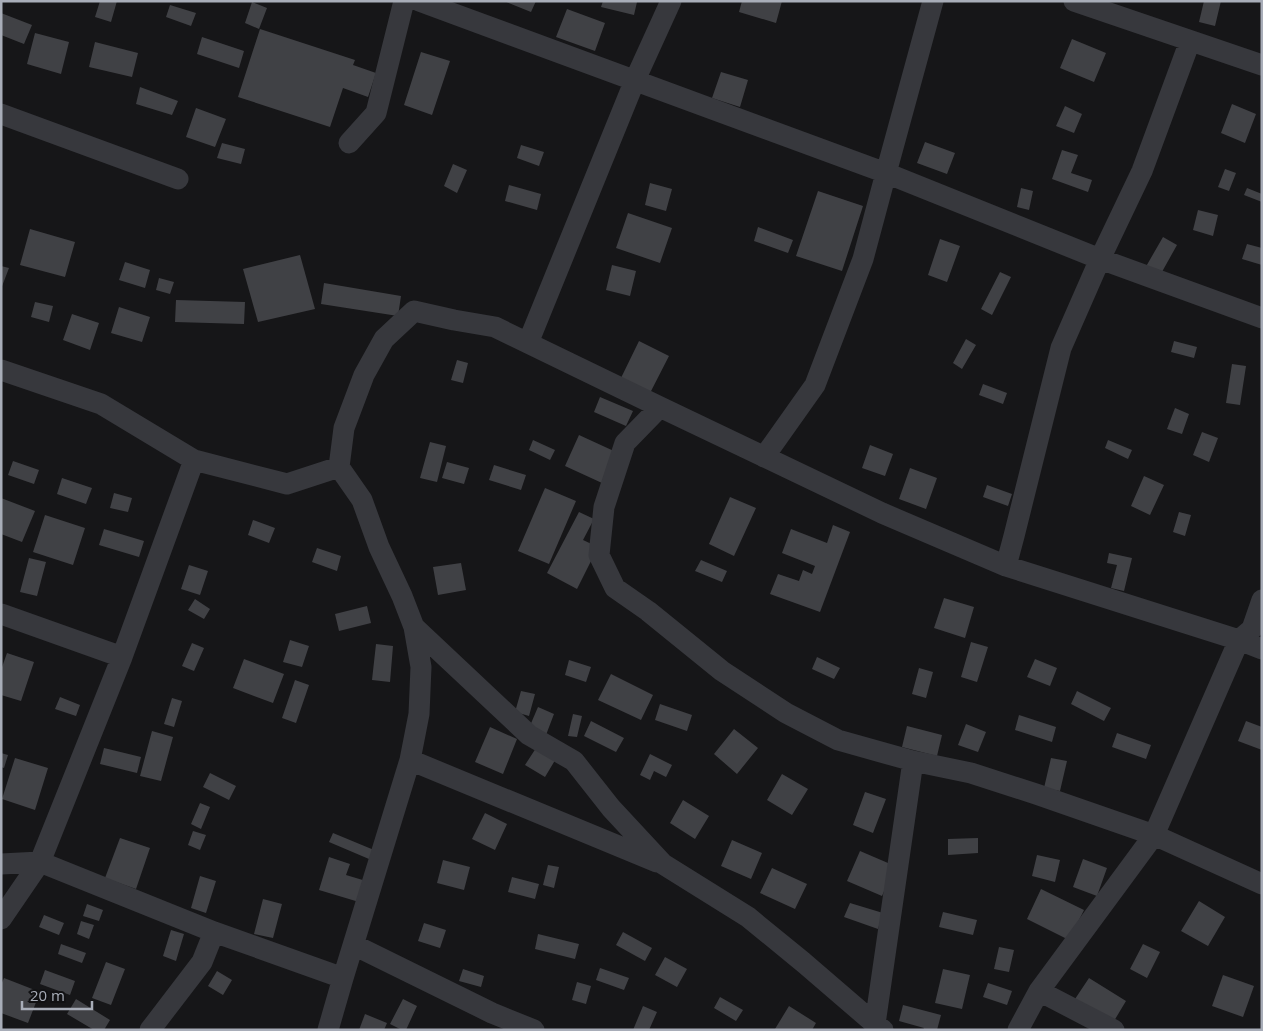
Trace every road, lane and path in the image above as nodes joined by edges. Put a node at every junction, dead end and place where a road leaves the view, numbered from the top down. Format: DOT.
graph roads {
  1 [pos="404,1"];
  2 [pos="419,1"];
  3 [pos="671,1"];
  4 [pos="933,1"];
  5 [pos="1074,1"];
  6 [pos="1190,41"];
  7 [pos="1262,65"];
  8 [pos="635,80"];
  9 [pos="1,114"];
  10 [pos="349,143"];
  11 [pos="886,173"];
  12 [pos="178,179"];
  13 [pos="1100,259"];
  14 [pos="1262,318"];
  15 [pos="528,343"];
  16 [pos="1,370"];
  17 [pos="660,407"];
  18 [pos="764,457"];
  19 [pos="194,460"];
  20 [pos="339,466"];
  21 [pos="1006,566"];
  22 [pos="1262,600"];
  23 [pos="1,614"];
  24 [pos="414,627"];
  25 [pos="1239,640"];
  26 [pos="1262,649"];
  27 [pos="122,657"];
  28 [pos="410,760"];
  29 [pos="913,760"];
  30 [pos="1154,835"];
  31 [pos="40,862"];
  32 [pos="1,864"];
  33 [pos="663,864"];
  34 [pos="1262,884"];
  35 [pos="1,919"];
  36 [pos="214,932"];
  37 [pos="354,945"];
  38 [pos="343,978"];
  39 [pos="1039,991"];
  40 [pos="879,1027"];
  41 [pos="150,1030"];
  42 [pos="328,1030"];
  43 [pos="534,1030"];
  44 [pos="1018,1030"];
  45 [pos="1114,1030"];
  1 -- 10 [label="street"];
  2 -- 8 [label="street"];
  3 -- 8 [label="street"];
  4 -- 11 [label="street"];
  5 -- 6 [label="street"];
  6 -- 7 [label="street"];
  6 -- 13 [label="street"];
  8 -- 11 [label="street"];
  8 -- 15 [label="street"];
  9 -- 12 [label="street"];
  11 -- 13 [label="street"];
  11 -- 18 [label="street"];
  13 -- 14 [label="street"];
  13 -- 21 [label="street"];
  15 -- 17 [label="street"];
  15 -- 20 [label="street"];
  16 -- 19 [label="street"];
  17 -- 18 [label="street"];
  17 -- 29 [label="street"];
  18 -- 21 [label="street"];
  19 -- 20 [label="street"];
  19 -- 27 [label="street"];
  20 -- 24 [label="street"];
  21 -- 25 [label="street"];
  22 -- 25 [label="street"];
  23 -- 27 [label="street"];
  24 -- 28 [label="street"];
  24 -- 33 [label="street"];
  25 -- 26 [label="street"];
  25 -- 30 [label="street"];
  27 -- 31 [label="street"];
  28 -- 33 [label="street"];
  28 -- 37 [label="street"];
  29 -- 30 [label="street"];
  29 -- 40 [label="street"];
  30 -- 34 [label="street"];
  30 -- 39 [label="street"];
  31 -- 32 [label="street"];
  31 -- 35 [label="street"];
  31 -- 36 [label="street"];
  33 -- 40 [label="street"];
  36 -- 38 [label="street"];
  36 -- 41 [label="street"];
  37 -- 38 [label="street"];
  37 -- 43 [label="street"];
  38 -- 42 [label="street"];
  39 -- 44 [label="street"];
  39 -- 45 [label="street"];
}
